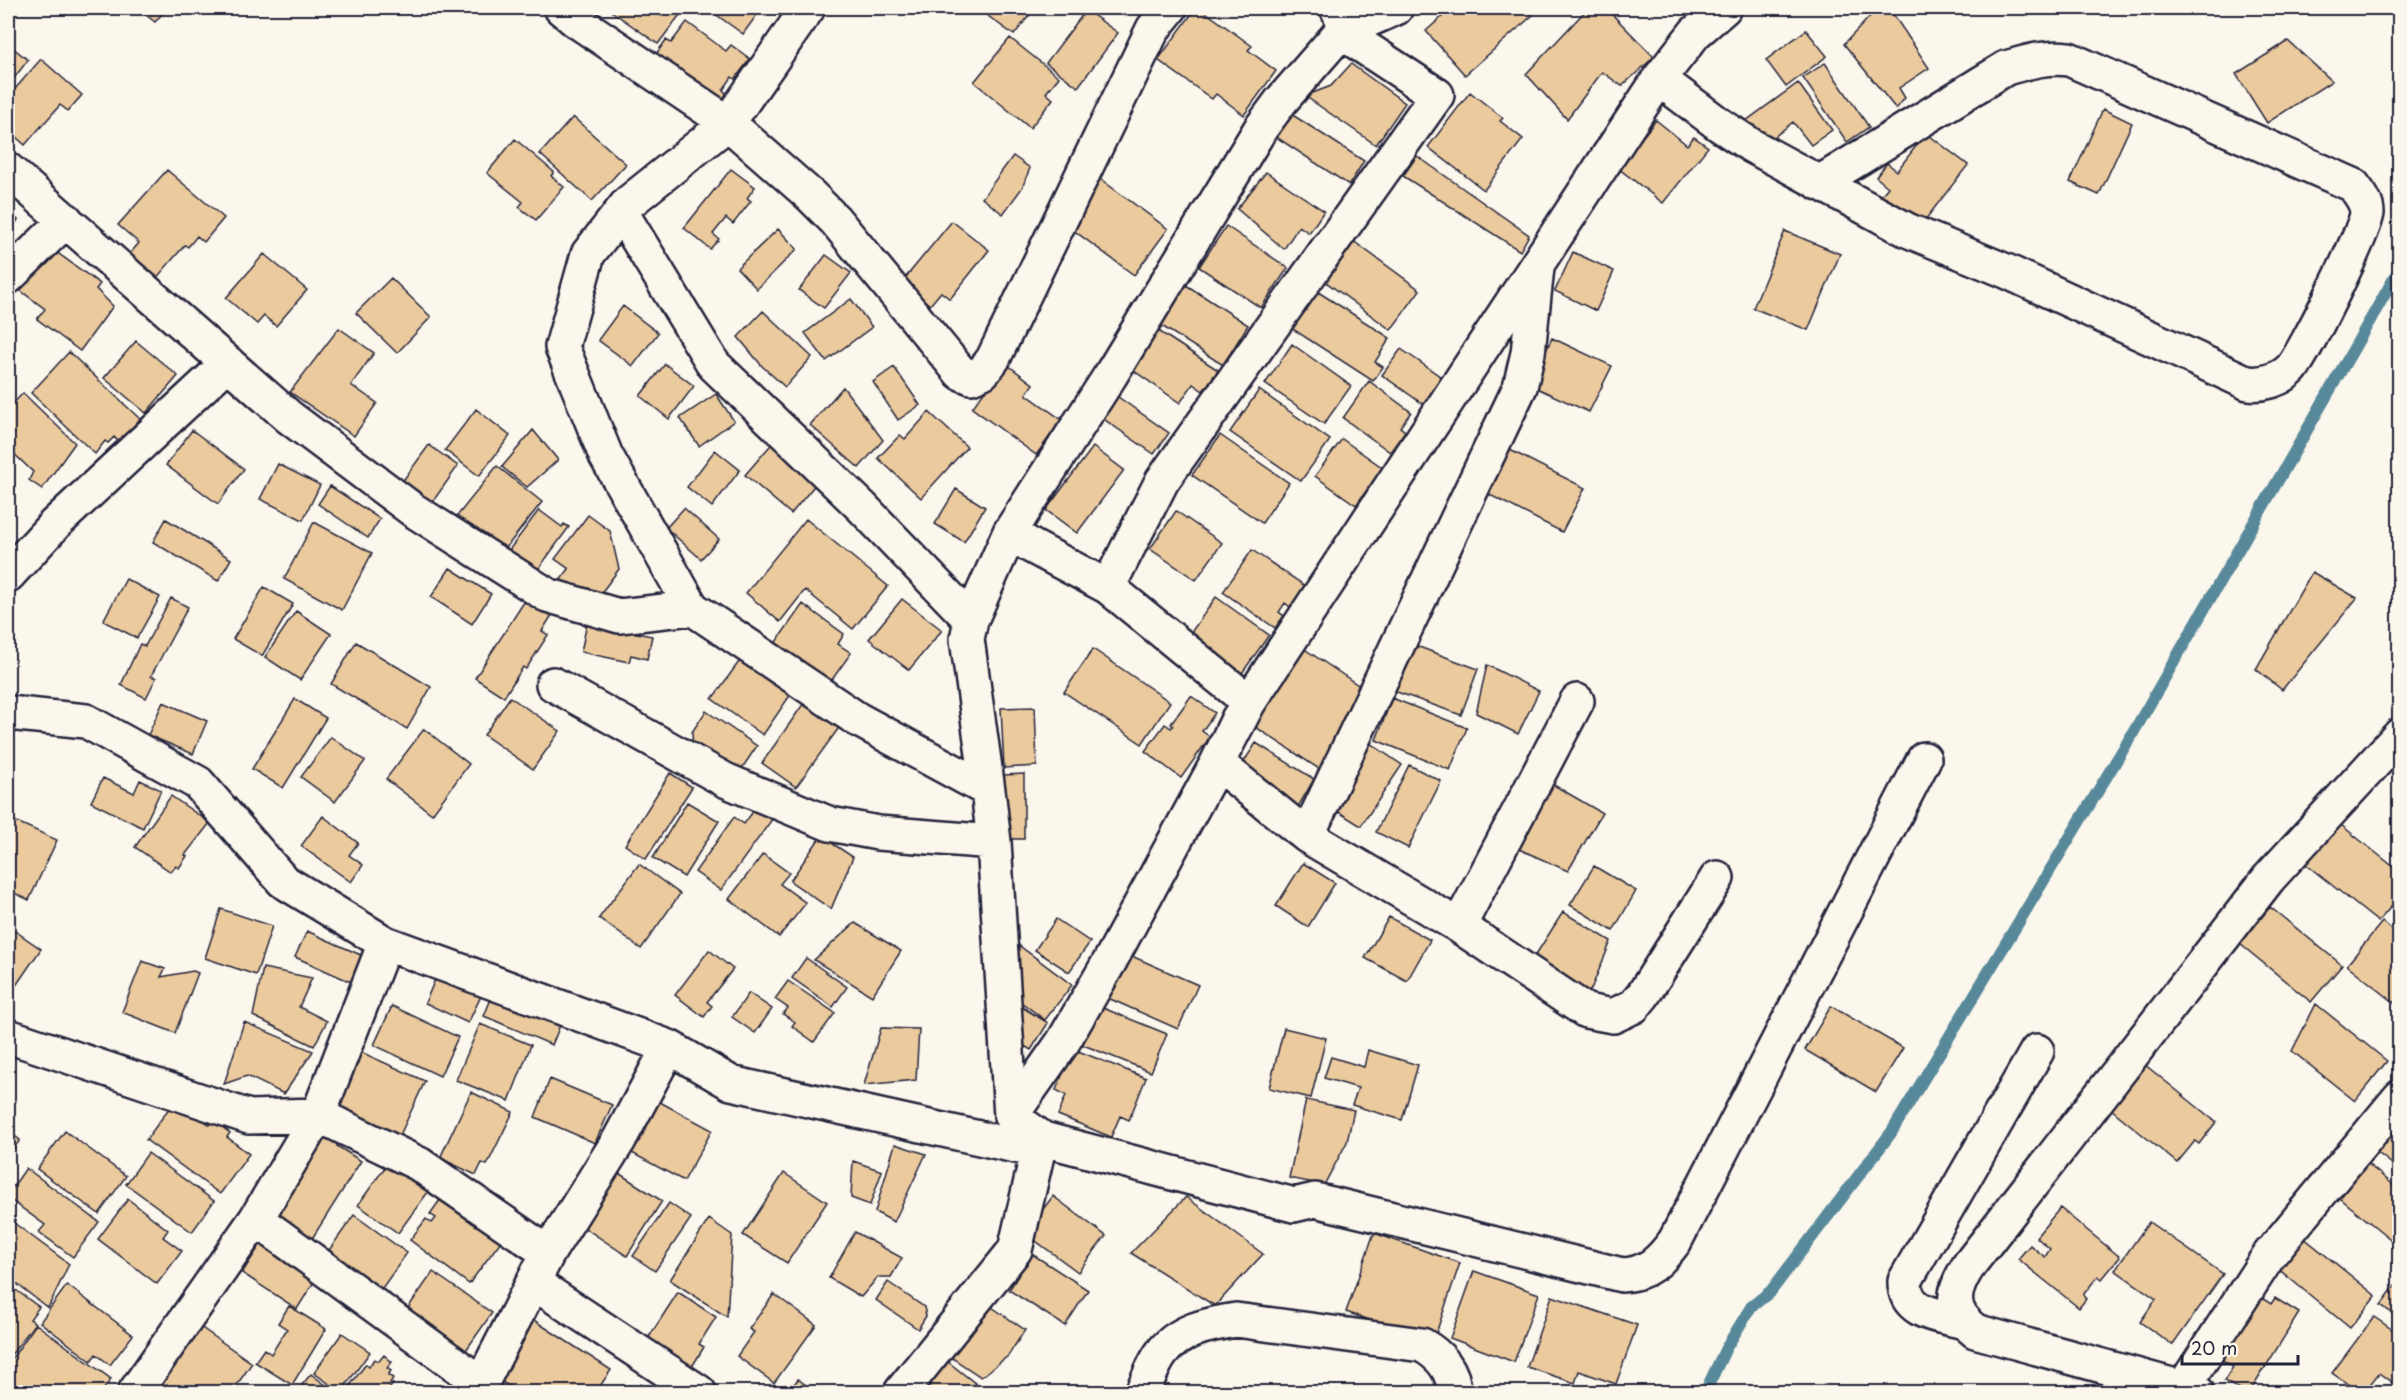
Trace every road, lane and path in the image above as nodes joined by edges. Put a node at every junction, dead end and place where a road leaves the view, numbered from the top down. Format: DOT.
graph roads {
  1 [pos="808,8"];
  2 [pos="1170,8"];
  3 [pos="1396,8"];
  4 [pos="1724,8"];
  5 [pos="572,11"];
  6 [pos="1339,20"];
  7 [pos="1659,78"];
  8 [pos="728,123"];
  9 [pos="8,170"];
  10 [pos="1819,183"];
  11 [pos="621,212"];
  12 [pos="66,220"];
  13 [pos="1538,263"];
  14 [pos="8,277"];
  15 [pos="228,363"];
  16 [pos="1010,532"];
  17 [pos="8,575"];
  18 [pos="1108,587"];
  19 [pos="692,608"];
  20 [pos="971,620"];
  21 [pos="553,684"];
  22 [pos="1577,701"];
  23 [pos="1249,702"];
  24 [pos="8,713"];
  25 [pos="2400,735"];
  26 [pos="1924,759"];
  27 [pos="1217,764"];
  28 [pos="988,790"];
  29 [pos="1307,836"];
  30 [pos="994,842"];
  31 [pos="1717,878"];
  32 [pos="1459,926"];
  33 [pos="385,943"];
  34 [pos="8,1036"];
  35 [pos="669,1047"];
  36 [pos="2037,1050"];
  37 [pos="2400,1097"];
  38 [pos="318,1115"];
  39 [pos="1011,1116"];
  40 [pos="1040,1145"];
  41 [pos="256,1219"];
  42 [pos="548,1253"];
  43 [pos="534,1283"];
  44 [pos="1964,1322"];
  45 [pos="480,1388"];
  46 [pos="2190,1390"];
  47 [pos="135,1392"];
  48 [pos="699,1392"];
  49 [pos="901,1392"];
  50 [pos="1142,1392"];
  51 [pos="1454,1392"];
  1 -- 8 [label="street"];
  2 -- 8 [label="street"];
  3 -- 6 [label="street"];
  4 -- 7 [label="street"];
  5 -- 8 [label="street"];
  6 -- 16 [label="street"];
  6 -- 18 [label="street"];
  7 -- 10 [label="street"];
  7 -- 13 [label="street"];
  8 -- 11 [label="street"];
  9 -- 12 [label="street"];
  10 -- 10 [label="street"];
  11 -- 19 [label="street"];
  11 -- 20 [label="street"];
  12 -- 14 [label="street"];
  12 -- 15 [label="street"];
  13 -- 23 [label="street"];
  13 -- 29 [label="street"];
  15 -- 17 [label="street"];
  15 -- 19 [label="street"];
  16 -- 18 [label="street"];
  16 -- 20 [label="street"];
  18 -- 23 [label="street"];
  19 -- 28 [label="street"];
  20 -- 28 [label="street"];
  21 -- 30 [label="street"];
  22 -- 32 [label="street"];
  23 -- 27 [label="street"];
  24 -- 33 [label="street"];
  25 -- 44 [label="street"];
  26 -- 40 [label="street"];
  27 -- 29 [label="street"];
  27 -- 39 [label="street"];
  28 -- 30 [label="street"];
  29 -- 32 [label="street"];
  30 -- 39 [label="street"];
  31 -- 32 [label="street"];
  33 -- 35 [label="street"];
  33 -- 38 [label="street"];
  34 -- 38 [label="street"];
  35 -- 40 [label="street"];
  35 -- 42 [label="street"];
  36 -- 44 [label="street"];
  37 -- 46 [label="street"];
  38 -- 41 [label="street"];
  38 -- 42 [label="street"];
  39 -- 40 [label="street"];
  40 -- 49 [label="street"];
  41 -- 45 [label="street"];
  41 -- 47 [label="street"];
  42 -- 43 [label="street"];
  43 -- 45 [label="street"];
  43 -- 48 [label="street"];
  44 -- 46 [label="street"];
  50 -- 51 [label="street"];
}
